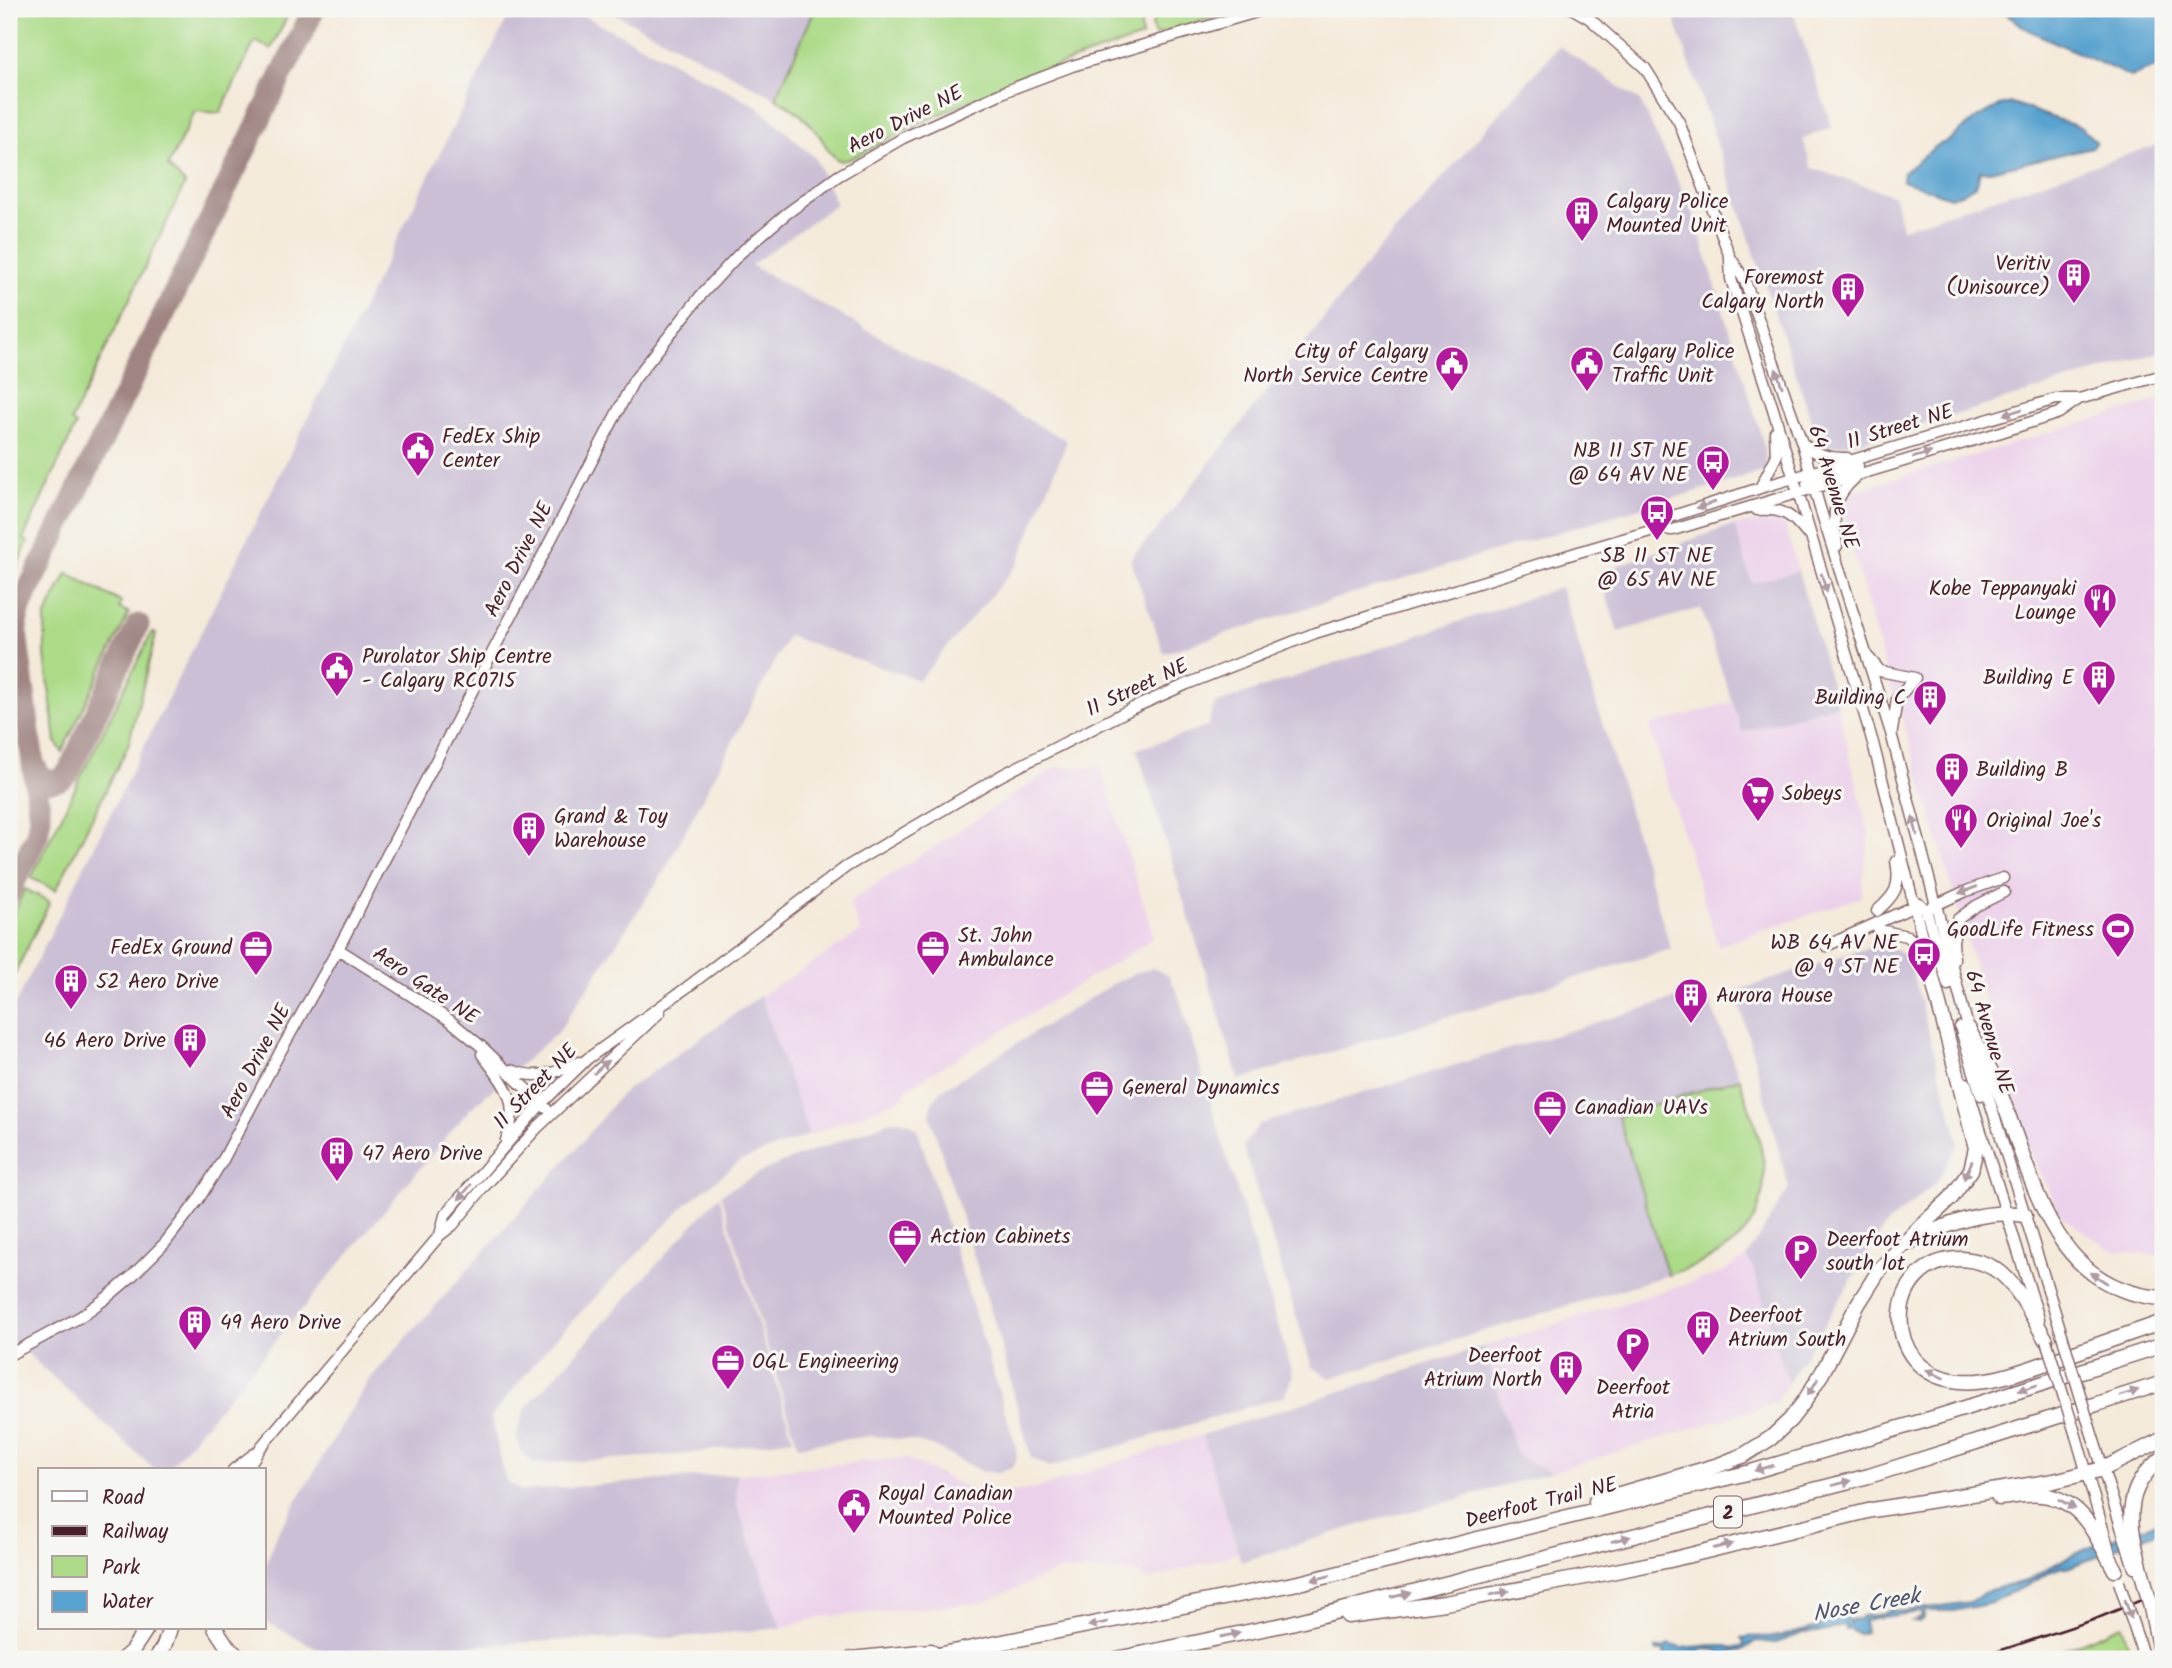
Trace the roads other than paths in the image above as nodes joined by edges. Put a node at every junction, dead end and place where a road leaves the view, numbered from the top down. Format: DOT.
graph roads {
  1 [pos="1266,9"];
  2 [pos="1573,9"];
  3 [pos="1730,257"];
  4 [pos="2163,375"];
  5 [pos="2079,400"];
  6 [pos="1773,409"];
  7 [pos="1948,431"];
  8 [pos="1802,443"];
  9 [pos="1866,456"];
  10 [pos="1857,475"];
  11 [pos="1794,478"];
  12 [pos="1813,481"];
  13 [pos="1760,488"];
  14 [pos="1798,494"];
  15 [pos="1737,511"];
  16 [pos="1657,529"];
  17 [pos="1810,538"];
  18 [pos="1840,569"];
  19 [pos="1866,655"];
  20 [pos="1891,733"];
  21 [pos="1880,773"];
  22 [pos="2003,878"];
  23 [pos="2004,892"];
  24 [pos="1921,907"];
  25 [pos="1877,911"];
  26 [pos="1879,930"];
  27 [pos="1826,946"];
  28 [pos="338,949"];
  29 [pos="1926,956"];
  30 [pos="1955,983"];
  31 [pos="685,988"];
  32 [pos="1968,1028"];
  33 [pos="467,1035"];
  34 [pos="587,1059"];
  35 [pos="502,1066"];
  36 [pos="542,1103"];
  37 [pos="551,1114"];
  38 [pos="503,1146"];
  39 [pos="2010,1167"];
  40 [pos="2006,1212"];
  41 [pos="2025,1214"];
  42 [pos="440,1235"];
  43 [pos="1901,1247"];
  44 [pos="2163,1298"];
  45 [pos="2163,1322"];
  46 [pos="2046,1340"];
  47 [pos="2163,1345"];
  48 [pos="9,1356"];
  49 [pos="2163,1382"];
  50 [pos="2163,1439"];
  51 [pos="261,1447"];
  52 [pos="2163,1458"];
  53 [pos="235,1468"];
  54 [pos="247,1468"];
  55 [pos="2103,1469"];
  56 [pos="2087,1473"];
  57 [pos="1927,1500"];
  58 [pos="1482,1539"];
  59 [pos="2117,1576"];
  60 [pos="2149,1608"];
  61 [pos="1287,1623"];
  62 [pos="146,1630"];
  63 [pos="169,1630"];
  64 [pos="216,1630"];
  65 [pos="957,1652"];
  66 [pos="2160,1653"];
  67 [pos="123,1659"];
  68 [pos="156,1659"];
  69 [pos="240,1659"];
  70 [pos="851,1659"];
  71 [pos="918,1659"];
  72 [pos="1116,1659"];
  73 [pos="2144,1659"];
  1 -- 28 [label="street, Aero Drive NE"];
  2 -- 3 [label="street, 64 Avenue NE"];
  3 -- 6 [label="street, 64 Avenue NE"];
  8 -- 3 [label="street, 64 Avenue NE, one-way"];
  4 -- 5 [label="street, 11 Street NE"];
  5 -- 7 [label="street, 11 Street NE, one-way"];
  10 -- 5 [label="street, 11 Street NE, one-way"];
  6 -- 11 [label="street, 64 Avenue NE"];
  6 -- 13 [label="street"];
  7 -- 9 [label="street, 11 Street NE"];
  7 -- 12 [label="street"];
  8 -- 9 [label="street"];
  8 -- 12 [label="street, 64 Avenue NE"];
  9 -- 12 [label="street, 11 Street NE"];
  10 -- 12 [label="street, 11 Street NE"];
  10 -- 18 [label="street"];
  11 -- 12 [label="street, 11 Street NE"];
  11 -- 13 [label="street, 11 Street NE"];
  11 -- 14 [label="street, 64 Avenue NE"];
  12 -- 14 [label="street"];
  12 -- 18 [label="street, 64 Avenue NE"];
  13 -- 16 [label="street, 11 Street NE, one-way"];
  14 -- 15 [label="street, 11 Street NE"];
  14 -- 17 [label="street, 64 Avenue NE"];
  15 -- 16 [label="street, 11 Street NE"];
  15 -- 17 [label="street"];
  16 -- 31 [label="street, 11 Street NE"];
  17 -- 21 [label="street, 64 Avenue NE, one-way"];
  18 -- 19 [label="street, 64 Avenue NE"];
  19 -- 20 [label="street, 64 Avenue NE"];
  19 -- 20 [label="street"];
  24 -- 20 [label="street, 64 Avenue NE, one-way"];
  21 -- 24 [label="street, 64 Avenue NE"];
  21 -- 25 [label="street"];
  22 -- 24 [label="street, one-way"];
  23 -- 30 [label="street"];
  24 -- 27 [label="street"];
  24 -- 29 [label="street, 64 Avenue NE"];
  24 -- 30 [label="street, 64 Avenue NE"];
  24 -- 39 [label="street"];
  26 -- 29 [label="street"];
  28 -- 33 [label="street, Aero Gate NE"];
  28 -- 48 [label="street, Aero Drive NE"];
  29 -- 40 [label="street, 64 Avenue NE"];
  29 -- 43 [label="highway, one-way"];
  30 -- 32 [label="street, 64 Avenue NE"];
  31 -- 34 [label="street, 11 Street NE"];
  37 -- 31 [label="street, 11 Street NE, one-way"];
  32 -- 39 [label="street, 64 Avenue NE"];
  44 -- 32 [label="highway, one-way"];
  33 -- 35 [label="street, Aero Gate NE"];
  33 -- 38 [label="street"];
  34 -- 35 [label="street"];
  34 -- 36 [label="street, 11 Street NE"];
  35 -- 36 [label="street, Aero Gate NE"];
  36 -- 37 [label="street, Aero Gate NE"];
  36 -- 38 [label="street, 11 Street NE"];
  37 -- 42 [label="street, 11 Street NE"];
  38 -- 42 [label="street, 11 Street NE, one-way"];
  39 -- 41 [label="street, 64 Avenue NE"];
  40 -- 41 [label="highway"];
  40 -- 43 [label="highway"];
  40 -- 46 [label="street, 64 Avenue NE"];
  41 -- 55 [label="street, 64 Avenue NE, bridge"];
  42 -- 51 [label="street, 11 Street NE"];
  43 -- 58 [label="highway, one-way"];
  45 -- 46 [label="highway, one-way"];
  46 -- 56 [label="street, 64 Avenue NE, bridge"];
  47 -- 58 [label="highway, Deerfoot Trail NE / 2, one-way"];
  61 -- 49 [label="highway, 2, one-way"];
  50 -- 55 [label="highway"];
  51 -- 53 [label="street, 11 Street NE"];
  51 -- 54 [label="street, 11 Street NE"];
  52 -- 60 [label="highway"];
  55 -- 56 [label="highway"];
  55 -- 60 [label="street, 64 Avenue NE"];
  56 -- 57 [label="highway"];
  56 -- 59 [label="street, 64 Avenue NE"];
  57 -- 59 [label="highway, one-way"];
  61 -- 57 [label="highway, one-way"];
  58 -- 65 [label="highway, Deerfoot Trail NE / 2, one-way"];
  59 -- 73 [label="street, 64 Avenue NE, one-way, bridge"];
  60 -- 66 [label="highway"];
  72 -- 61 [label="highway, 2, one-way"];
  62 -- 67 [label="highway"];
  63 -- 68 [label="highway"];
  64 -- 69 [label="highway"];
  65 -- 70 [label="highway"];
  65 -- 71 [label="highway, Deerfoot Trail NE / 2"];
}
